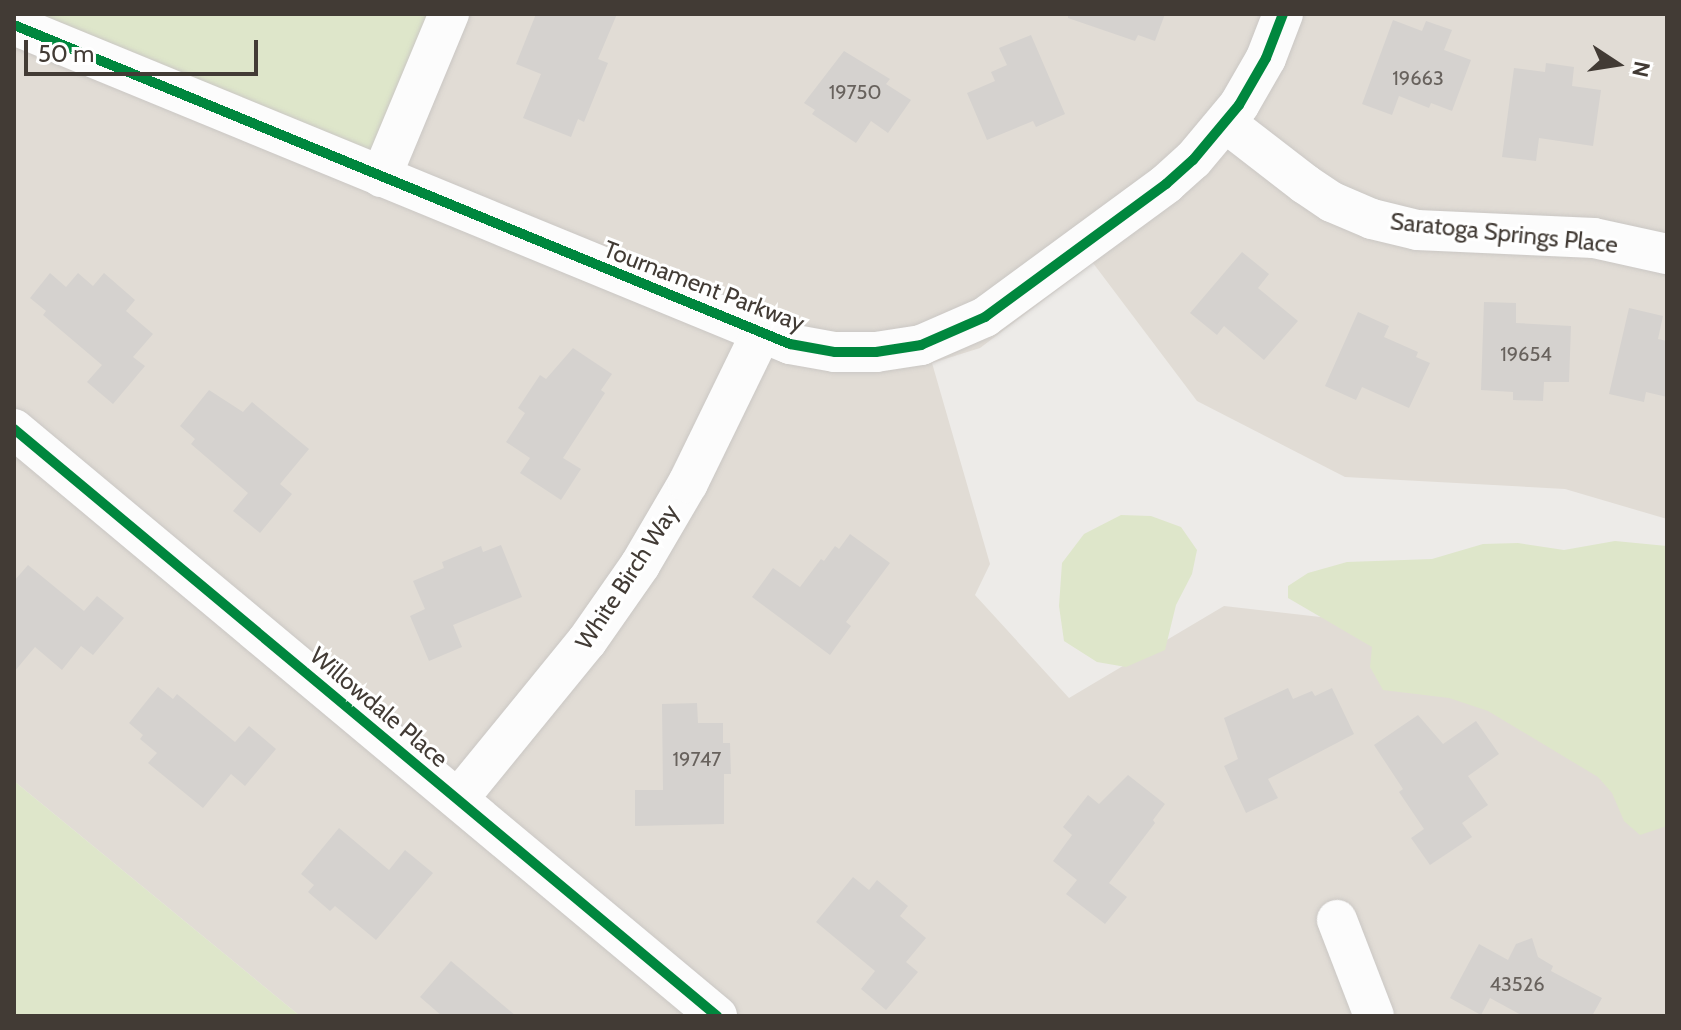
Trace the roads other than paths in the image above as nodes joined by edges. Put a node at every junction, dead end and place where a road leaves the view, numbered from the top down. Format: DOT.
graph roads {
  1 [pos="449,14"];
  2 [pos="1283,14"];
  3 [pos="14,25"];
  4 [pos="1226,123"];
  5 [pos="381,177"];
  6 [pos="1667,254"];
  7 [pos="761,333"];
  8 [pos="14,429"];
  9 [pos="458,799"];
  10 [pos="1337,920"];
  11 [pos="717,1016"];
  12 [pos="1374,1016"];
  1 -- 5 [label="street"];
  2 -- 4 [label="street, Tournament Parkway"];
  3 -- 5 [label="street, Tournament Parkway"];
  4 -- 6 [label="street, Saratoga Springs Place"];
  4 -- 7 [label="street, Tournament Parkway"];
  5 -- 7 [label="street, Tournament Parkway"];
  7 -- 9 [label="street, White Birch Way"];
  8 -- 9 [label="street, Willowdale Place"];
  9 -- 11 [label="street, Willowdale Place"];
  10 -- 12 [label="street"];
}
